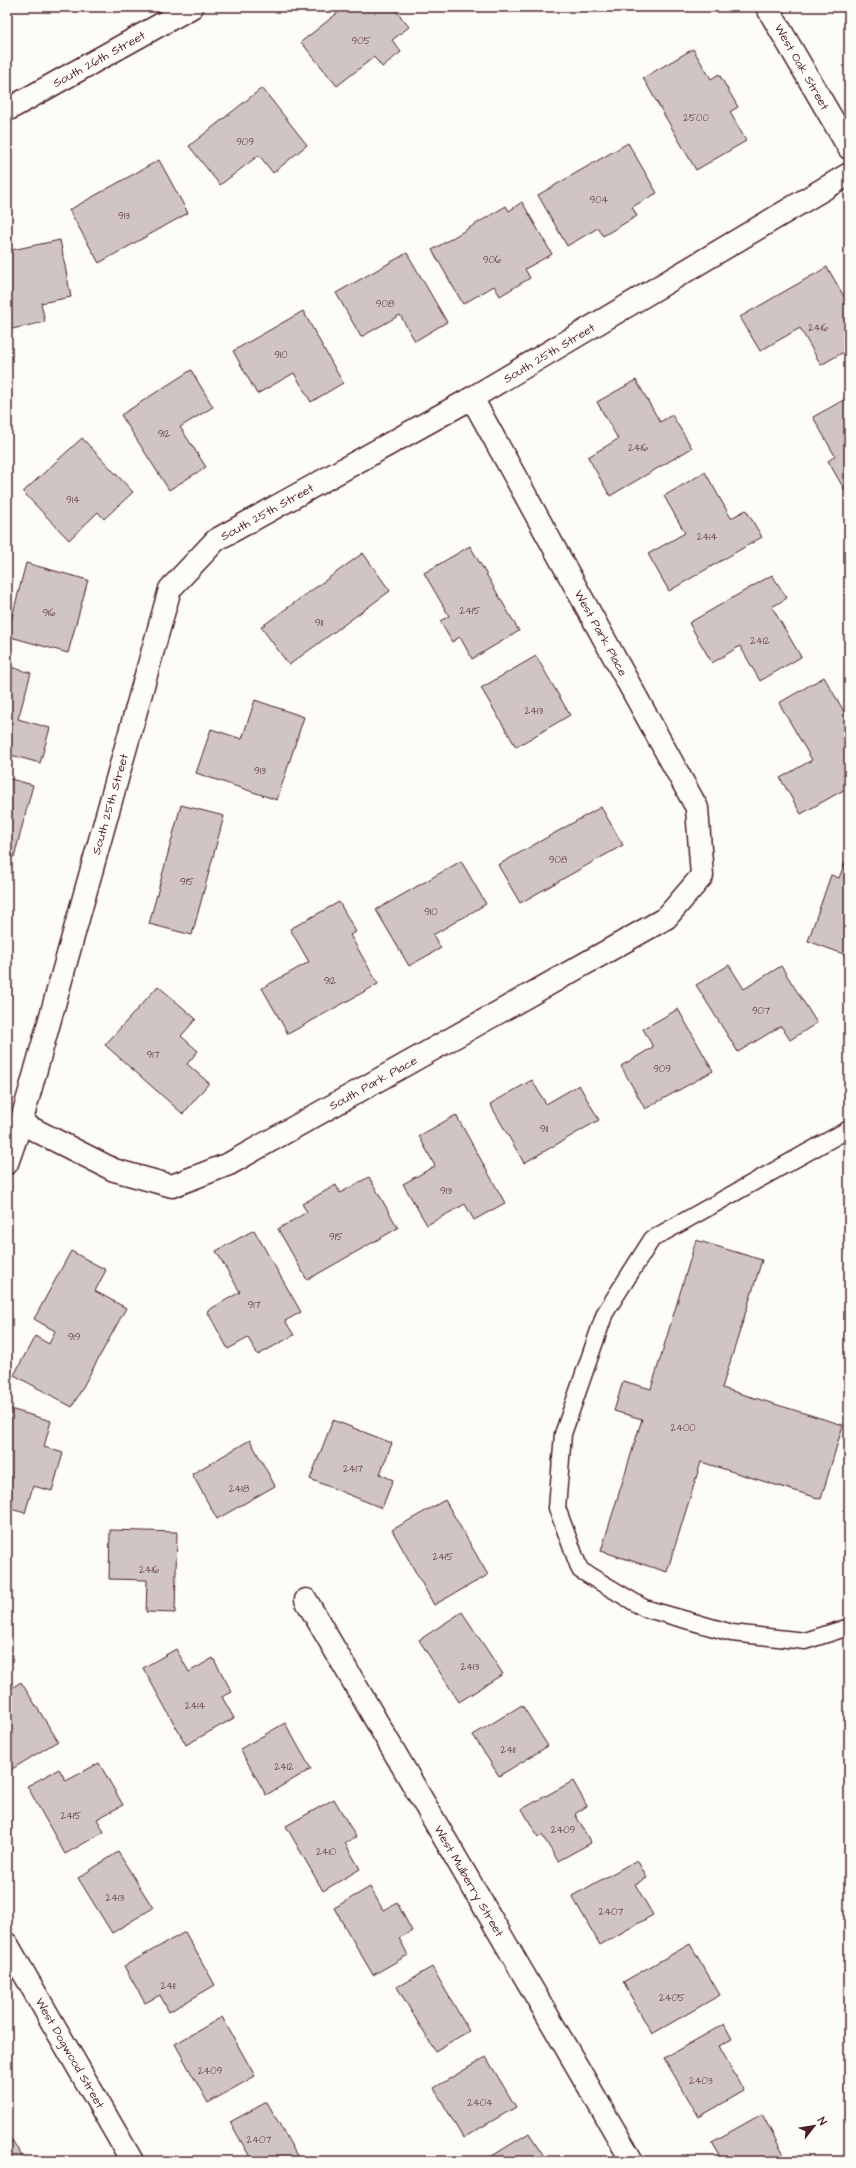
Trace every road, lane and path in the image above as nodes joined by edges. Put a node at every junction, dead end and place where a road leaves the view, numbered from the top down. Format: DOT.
graph roads {
  1 [pos="192,7"];
  2 [pos="773,9"];
  3 [pos="7,110"];
  4 [pos="849,148"];
  5 [pos="849,174"];
  6 [pos="472,398"];
  7 [pos="702,876"];
  8 [pos="20,1123"];
  9 [pos="849,1129"];
  10 [pos="7,1163"];
  11 [pos="306,1600"];
  12 [pos="849,1627"];
  13 [pos="7,1944"];
  14 [pos="132,2161"];
  15 [pos="632,2161"];
  1 -- 3 [label="street, South 26th Street"];
  2 -- 4 [label="street, West Oak Street"];
  5 -- 6 [label="street, South 25th Street"];
  6 -- 7 [label="street, West Park Place"];
  6 -- 8 [label="street, South 25th Street"];
  7 -- 8 [label="street, South Park Place"];
  8 -- 10 [label="street, South 25th Street"];
  9 -- 12 [label="lane"];
  11 -- 15 [label="street, West Mulberry Street"];
  13 -- 14 [label="street, West Dogwood Street"];
}
